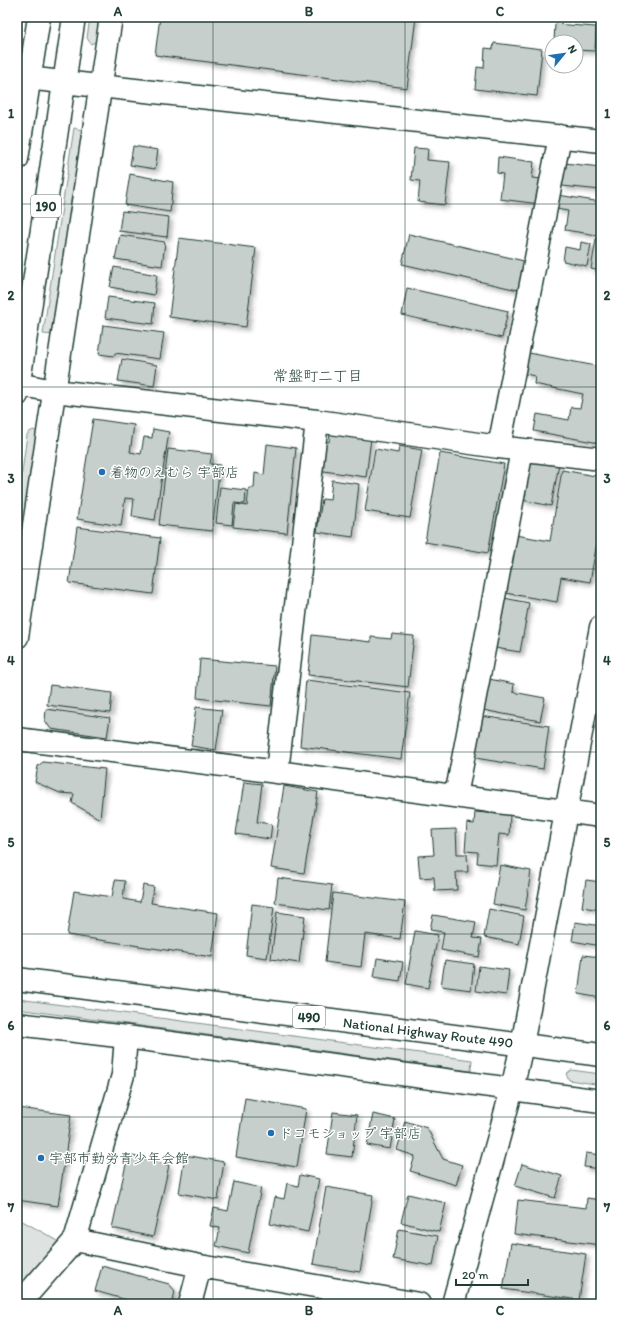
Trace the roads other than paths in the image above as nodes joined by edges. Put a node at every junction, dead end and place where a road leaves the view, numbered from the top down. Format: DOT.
graph roads {
  1 [pos="39,17"];
  2 [pos="74,17"];
  3 [pos="111,17"];
  4 [pos="23,77"];
  5 [pos="64,82"];
  6 [pos="100,85"];
  7 [pos="560,136"];
  8 [pos="601,141"];
  9 [pos="17,160"];
  10 [pos="18,388"];
  11 [pos="54,391"];
  12 [pos="317,421"];
  13 [pos="499,447"];
  14 [pos="522,450"];
  15 [pos="601,459"];
  16 [pos="601,627"];
  17 [pos="17,637"];
  18 [pos="17,739"];
  19 [pos="277,772"];
  20 [pos="456,796"];
  21 [pos="567,811"];
  22 [pos="601,816"];
  23 [pos="17,979"];
  24 [pos="17,1024"];
  25 [pos="126,1037"];
  26 [pos="522,1045"];
  27 [pos="601,1056"];
  28 [pos="512,1089"];
  29 [pos="601,1101"];
  30 [pos="75,1240"];
  31 [pos="200,1266"];
  32 [pos="19,1304"];
  33 [pos="190,1304"];
  34 [pos="420,1304"];
  35 [pos="452,1304"];
  1 -- 4 [label="main road"];
  2 -- 5 [label="main road, 190"];
  3 -- 6 [label="main road"];
  4 -- 5 [label="main road"];
  4 -- 9 [label="main road"];
  5 -- 6 [label="main road"];
  5 -- 10 [label="main road, 190"];
  6 -- 7 [label="main road"];
  6 -- 11 [label="main road"];
  7 -- 8 [label="main road"];
  7 -- 13 [label="main road"];
  10 -- 11 [label="main road"];
  11 -- 12 [label="main road"];
  11 -- 17 [label="main road"];
  12 -- 13 [label="main road"];
  12 -- 19 [label="main road"];
  13 -- 14 [label="main road"];
  14 -- 15 [label="main road"];
  14 -- 20 [label="main road"];
  16 -- 21 [label="main road"];
  18 -- 19 [label="main road"];
  19 -- 20 [label="main road"];
  20 -- 21 [label="main road"];
  21 -- 22 [label="main road"];
  21 -- 26 [label="main road"];
  23 -- 26 [label="main road, National Highway Route 490 / 490"];
  24 -- 25 [label="main road"];
  25 -- 28 [label="main road"];
  25 -- 30 [label="main road"];
  26 -- 27 [label="main road, National Highway Route 490 / 490"];
  26 -- 28 [label="main road"];
  28 -- 29 [label="main road"];
  28 -- 35 [label="main road"];
  30 -- 31 [label="main road"];
  30 -- 32 [label="main road"];
  31 -- 33 [label="main road"];
  31 -- 34 [label="main road"];
}
